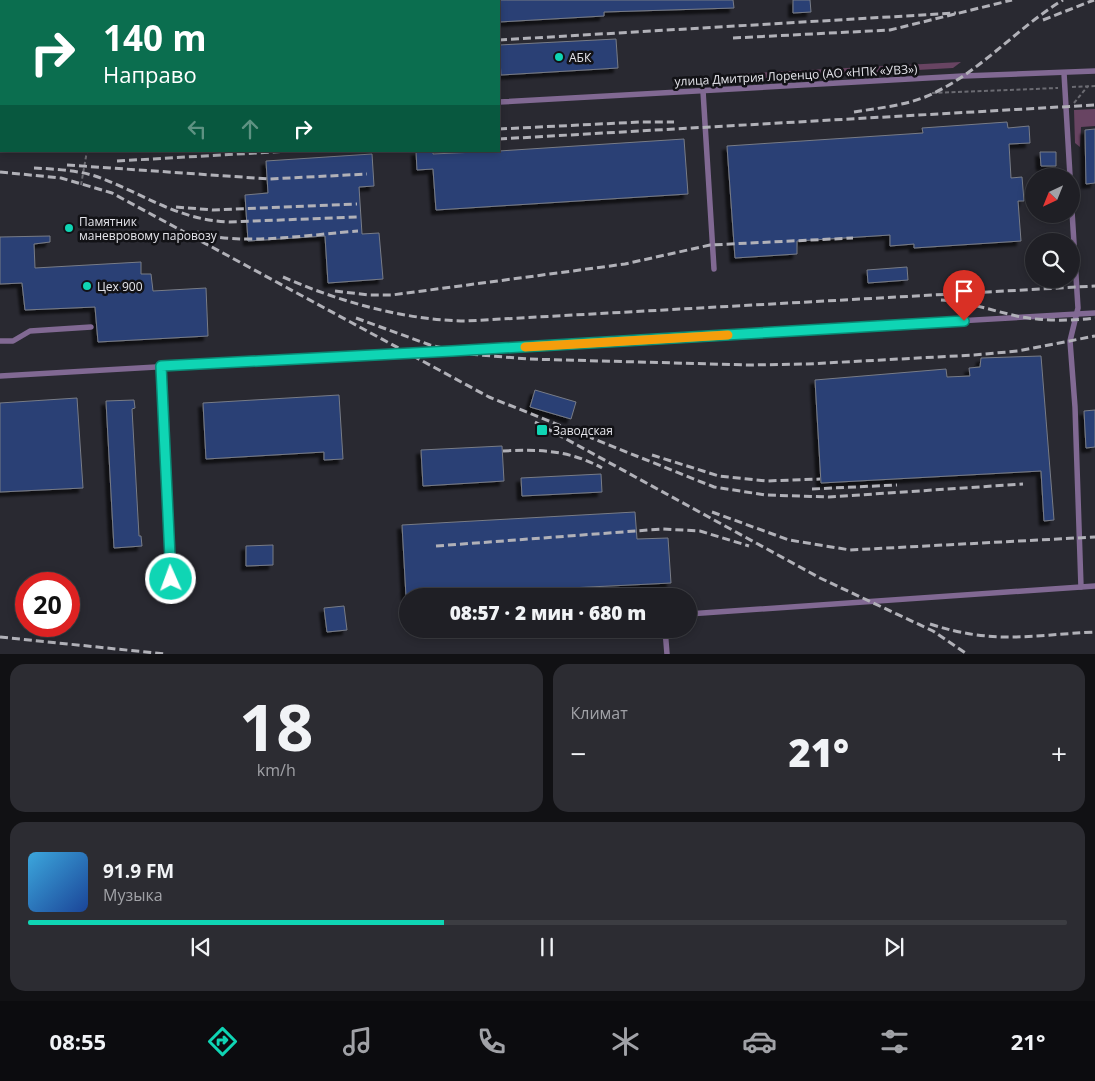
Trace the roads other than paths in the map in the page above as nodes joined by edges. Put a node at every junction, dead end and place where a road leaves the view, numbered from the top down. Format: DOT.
graph roads {
  1 [pos="1095,71"];
  2 [pos="1064,73"];
  3 [pos="702,91"];
  4 [pos="500,102"];
  5 [pos="1069,168"];
  6 [pos="1072,223"];
  7 [pos="714,269"];
  8 [pos="1095,313"];
  9 [pos="1077,314"];
  10 [pos="91,327"];
  11 [pos="0,341"];
  12 [pos="161,366"];
  13 [pos="0,376"];
  14 [pos="171,579"];
  15 [pos="1095,586"];
  16 [pos="1081,587"];
  17 [pos="697,613"];
  18 [pos="666,638"];
  19 [pos="667,654"];
  1 -- 2 [label="lane, улица Дмитрия Лоренцо (АО «НПК «УВЗ»)"];
  2 -- 3 [label="lane, улица Дмитрия Лоренцо (АО «НПК «УВЗ»)"];
  2 -- 5 [label="lane"];
  3 -- 4 [label="lane, улица Дмитрия Лоренцо (АО «НПК «УВЗ»)"];
  3 -- 7 [label="lane"];
  6 -- 9 [label="lane"];
  8 -- 9 [label="lane"];
  9 -- 12 [label="lane"];
  9 -- 16 [label="lane"];
  10 -- 11 [label="lane"];
  12 -- 13 [label="lane"];
  12 -- 14 [label="lane"];
  15 -- 16 [label="lane"];
  16 -- 17 [label="lane"];
  18 -- 19 [label="lane"];
}
